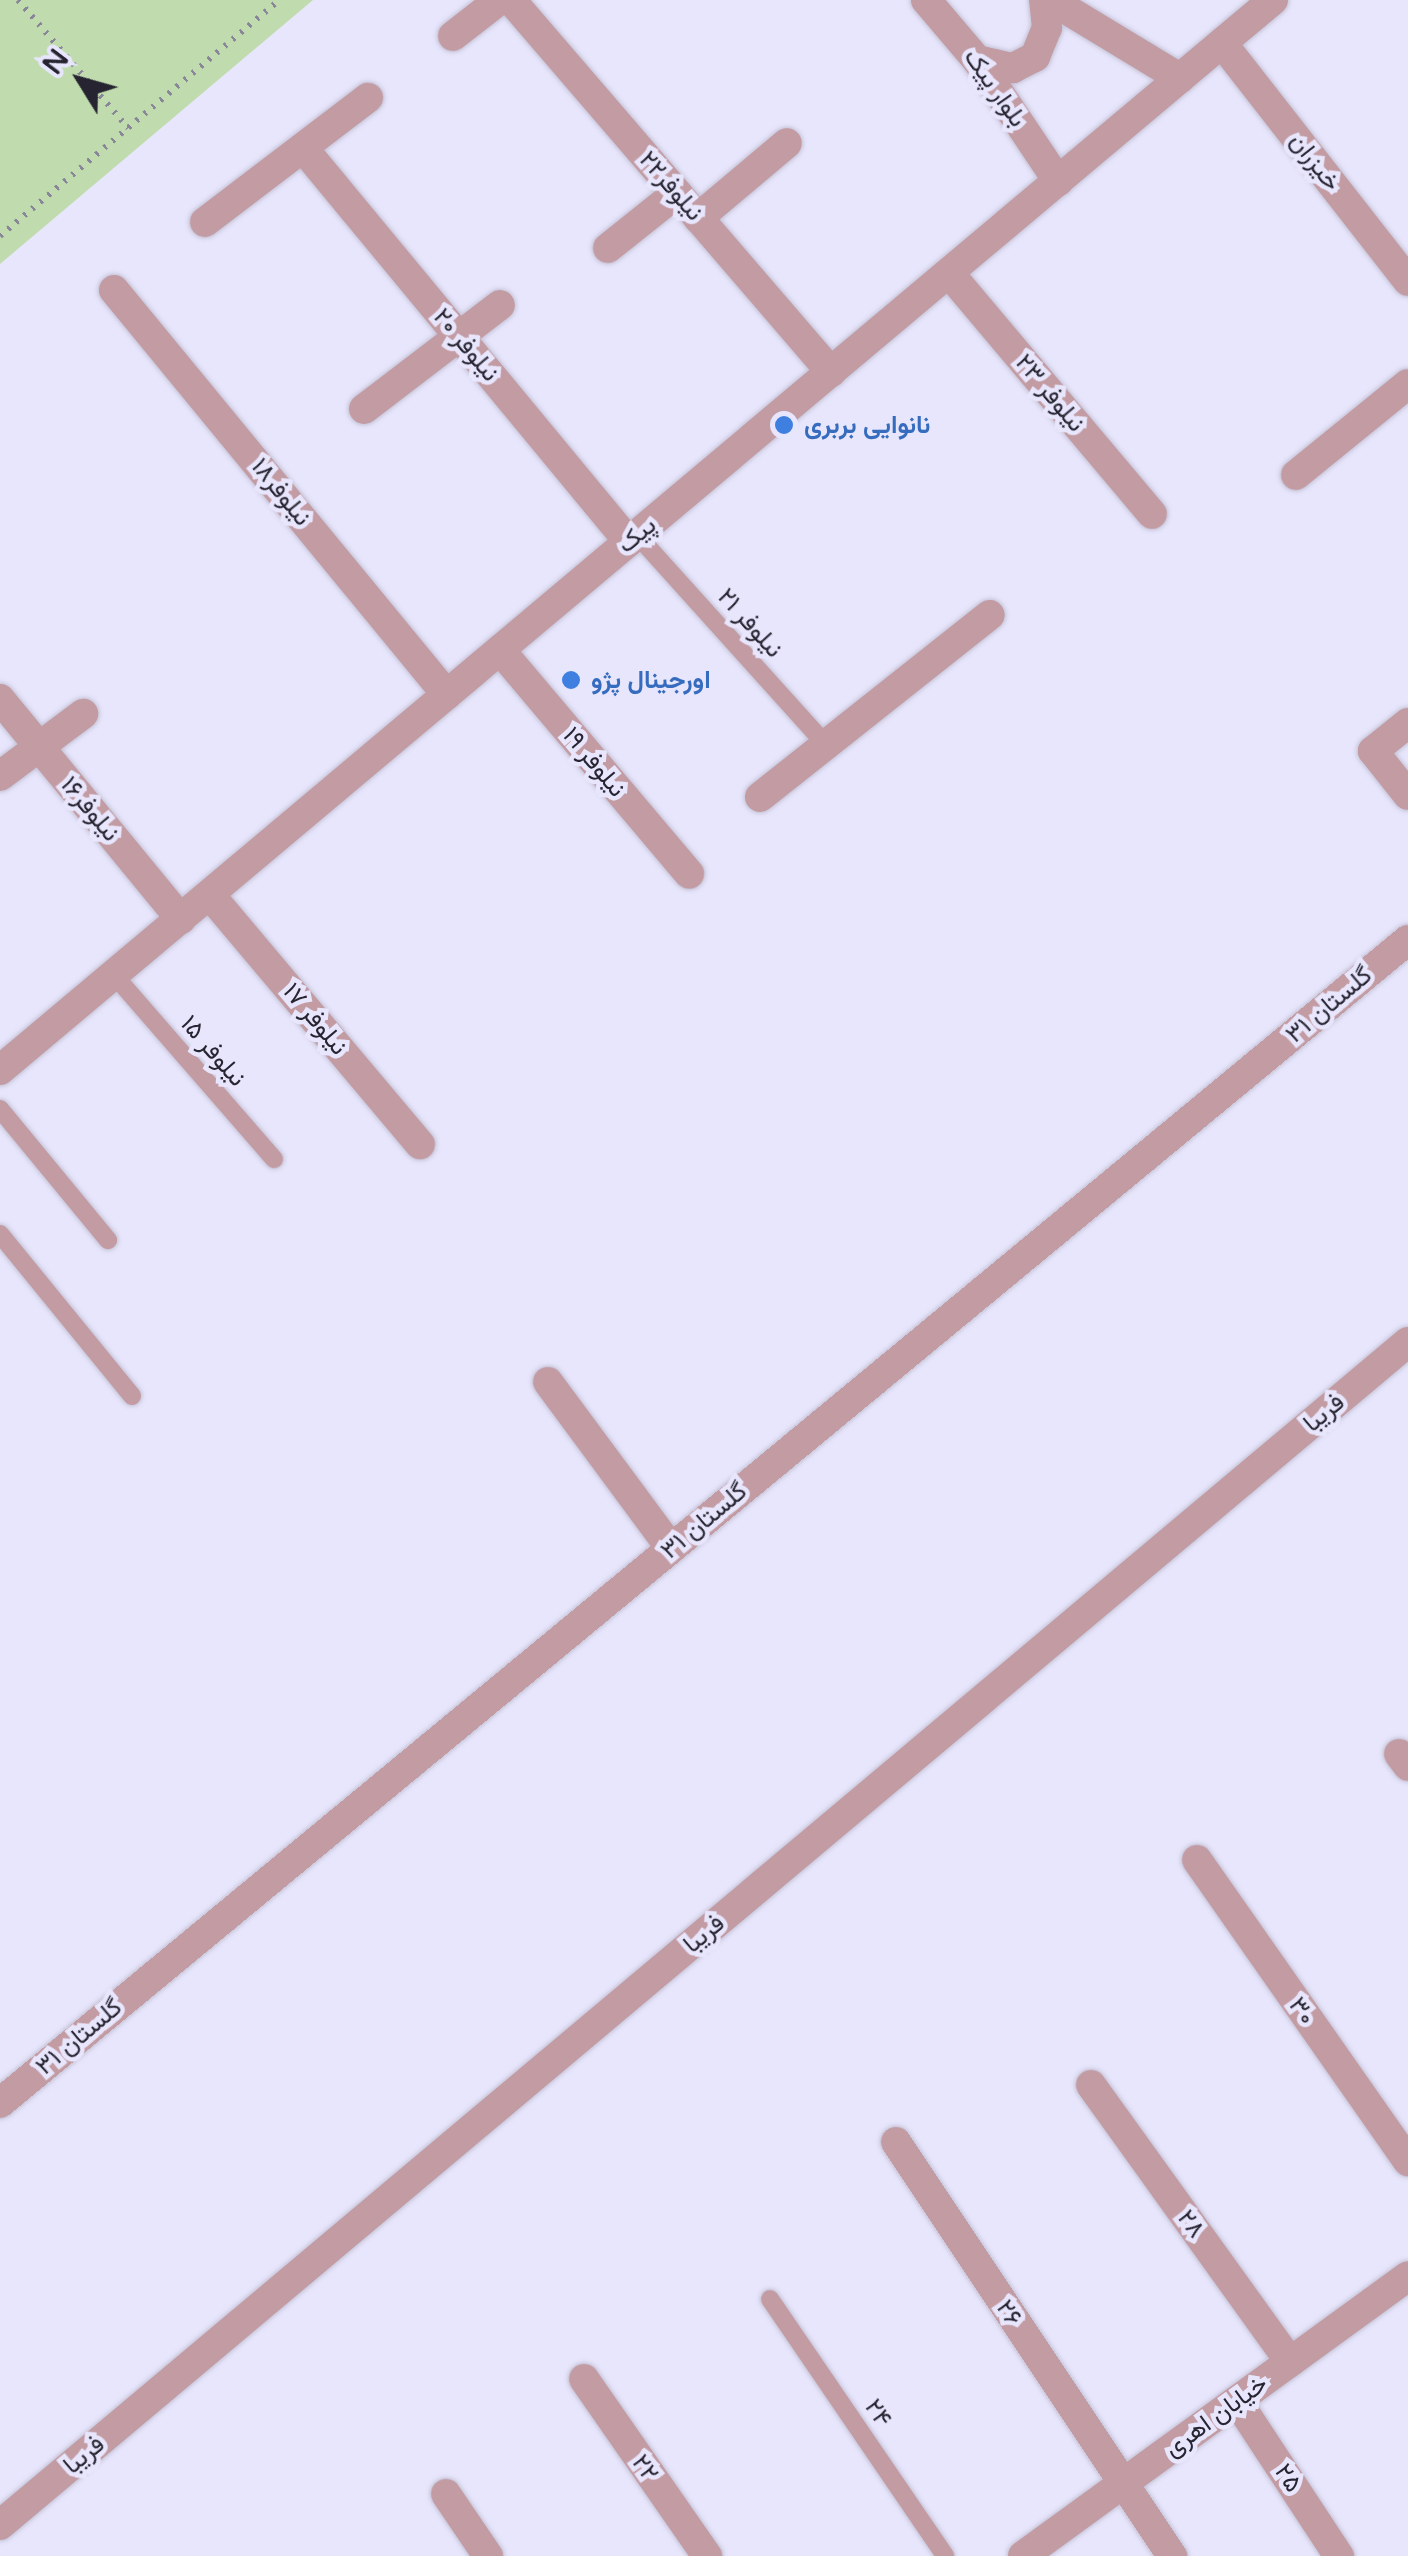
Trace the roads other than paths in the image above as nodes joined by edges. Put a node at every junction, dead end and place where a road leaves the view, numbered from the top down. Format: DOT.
graph roads {
  1 [pos="499,0"];
  2 [pos="511,0"];
  3 [pos="926,0"];
  4 [pos="1047,0"];
  5 [pos="1273,0"];
  6 [pos="453,36"];
  7 [pos="1222,43"];
  8 [pos="978,60"];
  9 [pos="1180,78"];
  10 [pos="368,98"];
  11 [pos="787,143"];
  12 [pos="303,148"];
  13 [pos="1058,181"];
  14 [pos="677,193"];
  15 [pos="698,218"];
  16 [pos="205,222"];
  17 [pos="608,248"];
  18 [pos="949,273"];
  19 [pos="1408,281"];
  20 [pos="114,290"];
  21 [pos="500,305"];
  22 [pos="459,336"];
  23 [pos="831,372"];
  24 [pos="1408,384"];
  25 [pos="364,409"];
  26 [pos="1296,475"];
  27 [pos="1152,514"];
  28 [pos="633,538"];
  29 [pos="990,615"];
  30 [pos="500,650"];
  31 [pos="447,695"];
  32 [pos="0,700"];
  33 [pos="83,714"];
  34 [pos="1408,723"];
  35 [pos="826,745"];
  36 [pos="40,747"];
  37 [pos="0,776"];
  38 [pos="1408,795"];
  39 [pos="760,797"];
  40 [pos="689,874"];
  41 [pos="210,895"];
  42 [pos="181,918"];
  43 [pos="1408,940"];
  44 [pos="114,975"];
  45 [pos="0,1070"];
  46 [pos="0,1109"];
  47 [pos="420,1144"];
  48 [pos="274,1159"];
  49 [pos="0,1234"];
  50 [pos="108,1240"];
  51 [pos="1408,1342"];
  52 [pos="548,1382"];
  53 [pos="132,1396"];
  54 [pos="671,1548"];
  55 [pos="1196,1860"];
  56 [pos="1091,2085"];
  57 [pos="0,2103"];
  58 [pos="896,2142"];
  59 [pos="1408,2161"];
  60 [pos="1408,2276"];
  61 [pos="770,2298"];
  62 [pos="1290,2362"];
  63 [pos="584,2380"];
  64 [pos="1237,2400"];
  65 [pos="1122,2484"];
  66 [pos="446,2494"];
  67 [pos="0,2526"];
  68 [pos="488,2556"];
  69 [pos="707,2556"];
  70 [pos="945,2556"];
  71 [pos="1023,2556"];
  72 [pos="1172,2556"];
  73 [pos="1339,2556"];
  1 -- 6 [label="street"];
  2 -- 14 [label="street, نیلوفر۲۲"];
  3 -- 8 [label="street, بلوار پیک"];
  4 -- 8 [label="street"];
  4 -- 9 [label="street"];
  5 -- 7 [label="street, پیک"];
  7 -- 9 [label="street, پیک"];
  7 -- 19 [label="street, خیزران"];
  8 -- 13 [label="street, بلوار پیک"];
  9 -- 13 [label="street, پیک"];
  10 -- 12 [label="street"];
  11 -- 15 [label="street"];
  12 -- 16 [label="street"];
  12 -- 22 [label="street, نیلوفر ۲۰"];
  13 -- 18 [label="street, پیک"];
  14 -- 15 [label="street, نیلوفر۲۲"];
  14 -- 17 [label="street"];
  15 -- 23 [label="street, نیلوفر۲۲"];
  18 -- 23 [label="street, پیک"];
  18 -- 27 [label="street, نیلوفر ۲۳"];
  20 -- 31 [label="street, نیلوفر۱۸"];
  21 -- 22 [label="street"];
  22 -- 25 [label="street"];
  22 -- 28 [label="street, نیلوفر ۲۰"];
  23 -- 28 [label="street, پیک"];
  24 -- 26 [label="street"];
  28 -- 30 [label="street, پیک"];
  28 -- 35 [label="lane, نیلوفر ۲۱"];
  29 -- 35 [label="street"];
  30 -- 31 [label="street, پیک"];
  30 -- 40 [label="street, نیلوفر ۱۹"];
  31 -- 41 [label="street, پیک"];
  32 -- 36 [label="street, نیلوفر۱۶"];
  33 -- 36 [label="street"];
  34 -- 38 [label="street"];
  35 -- 39 [label="street"];
  36 -- 37 [label="street"];
  36 -- 42 [label="street, نیلوفر۱۶"];
  41 -- 42 [label="street, پیک"];
  41 -- 47 [label="street, نیلوفر ۱۷"];
  42 -- 44 [label="street, پیک"];
  43 -- 54 [label="street, گلستان ۳۱"];
  44 -- 45 [label="street, پیک"];
  44 -- 48 [label="lane, نیلوفر ۱۵"];
  46 -- 50 [label="lane"];
  49 -- 53 [label="lane"];
  51 -- 67 [label="street, فریبا"];
  52 -- 54 [label="street"];
  54 -- 57 [label="street, گلستان ۳۱"];
  55 -- 59 [label="street, ۳۰"];
  56 -- 62 [label="street, ۲۸"];
  58 -- 65 [label="street, ۲۶"];
  60 -- 62 [label="street, خیابان اهری"];
  61 -- 70 [label="lane, ۲۴"];
  62 -- 64 [label="street, خیابان اهری"];
  63 -- 69 [label="street, ۲۲"];
  64 -- 65 [label="street, خیابان اهری"];
  64 -- 73 [label="street, ۲۵"];
  65 -- 71 [label="street, خیابان اهری"];
  65 -- 72 [label="street, ۲۶"];
  66 -- 68 [label="street"];
}
